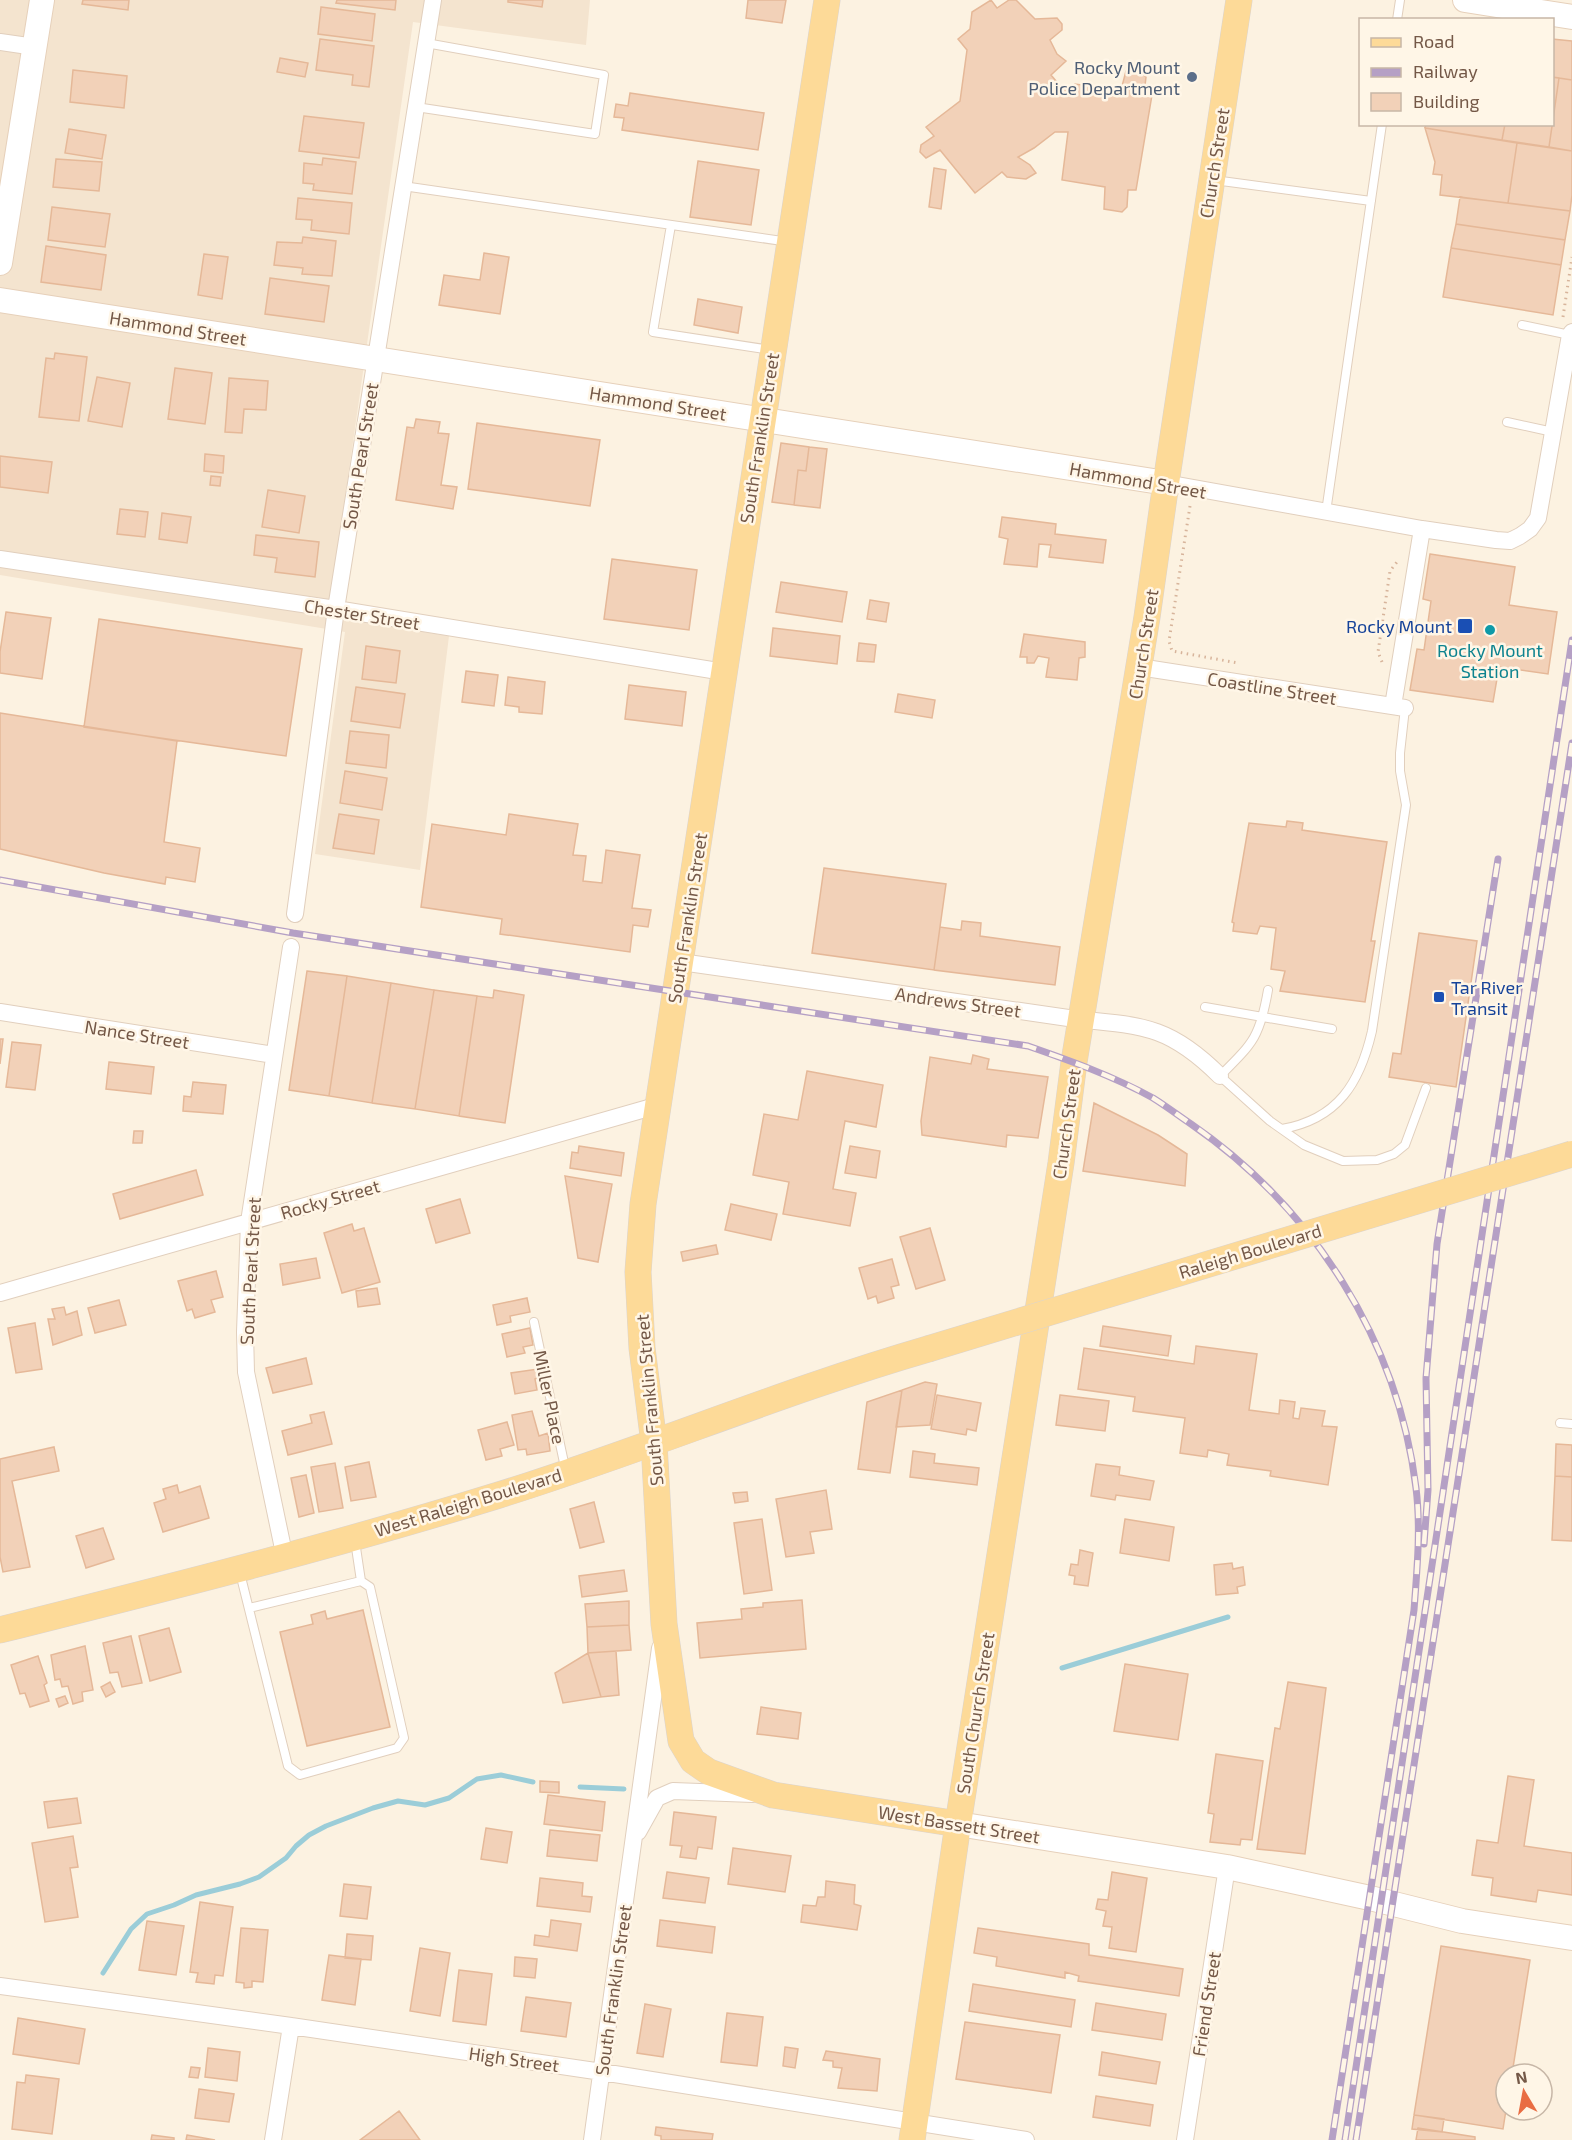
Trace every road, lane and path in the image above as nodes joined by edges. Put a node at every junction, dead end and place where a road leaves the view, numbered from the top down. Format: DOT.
graph roads {
  1 [pos="42,0"];
  2 [pos="433,0"];
  3 [pos="827,0"];
  4 [pos="1239,0"];
  5 [pos="1400,0"];
  6 [pos="1465,0"];
  7 [pos="1572,17"];
  8 [pos="1397,18"];
  9 [pos="0,42"];
  10 [pos="426,43"];
  11 [pos="35,47"];
  12 [pos="416,107"];
  13 [pos="1382,126"];
  14 [pos="1212,180"];
  15 [pos="403,186"];
  16 [pos="1371,201"];
  17 [pos="671,225"];
  18 [pos="789,242"];
  19 [pos="1572,257"];
  20 [pos="0,263"];
  21 [pos="0,300"];
  22 [pos="1522,325"];
  23 [pos="1568,329"];
  24 [pos="772,350"];
  25 [pos="376,358"];
  26 [pos="762,419"];
  27 [pos="1507,422"];
  28 [pos="1553,432"];
  29 [pos="1166,483"];
  30 [pos="1184,502"];
  31 [pos="1326,512"];
  32 [pos="1422,529"];
  33 [pos="0,559"];
  34 [pos="1398,559"];
  35 [pos="336,609"];
  36 [pos="1242,663"];
  37 [pos="1384,666"];
  38 [pos="1139,667"];
  39 [pos="724,672"];
  40 [pos="1399,707"];
  41 [pos="296,914"];
  42 [pos="291,947"];
  43 [pos="681,962"];
  44 [pos="1268,990"];
  45 [pos="1205,1007"];
  46 [pos="0,1012"];
  47 [pos="1263,1016"];
  48 [pos="1082,1020"];
  49 [pos="1332,1029"];
  50 [pos="274,1055"];
  51 [pos="1220,1076"];
  52 [pos="1426,1088"];
  53 [pos="659,1105"];
  54 [pos="1282,1129"];
  55 [pos="1572,1154"];
  56 [pos="249,1222"];
  57 [pos="1041,1287"];
  58 [pos="0,1293"];
  59 [pos="534,1322"];
  60 [pos="928,1349"];
  61 [pos="1560,1423"];
  62 [pos="1572,1424"];
  63 [pos="654,1443"];
  64 [pos="566,1472"];
  65 [pos="355,1537"];
  66 [pos="285,1558"];
  67 [pos="240,1569"];
  68 [pos="361,1581"];
  69 [pos="249,1608"];
  70 [pos="664,1624"];
  71 [pos="0,1630"];
  72 [pos="773,1795"];
  73 [pos="958,1824"];
  74 [pos="633,1840"];
  75 [pos="1227,1867"];
  76 [pos="1572,1938"];
  77 [pos="0,1986"];
  78 [pos="291,2026"];
  79 [pos="602,2072"];
  80 [pos="913,2132"];
  81 [pos="273,2140"];
  82 [pos="592,2140"];
  83 [pos="1026,2140"];
  84 [pos="1185,2140"];
  1 -- 11 [label="street"];
  2 -- 10 [label="street, South Pearl Street"];
  3 -- 18 [label="main road, South Franklin Street"];
  4 -- 14 [label="main road, Church Street"];
  5 -- 8 [label="lane"];
  6 -- 7 [label="street"];
  9 -- 11 [label="street"];
  10 -- 12 [label="street, South Pearl Street"];
  10 -- 12 [label="lane"];
  11 -- 20 [label="street"];
  12 -- 15 [label="street, South Pearl Street"];
  13 -- 16 [label="lane"];
  14 -- 16 [label="lane"];
  14 -- 29 [label="main road, Church Street"];
  15 -- 17 [label="lane"];
  15 -- 25 [label="street, South Pearl Street"];
  16 -- 31 [label="lane"];
  17 -- 18 [label="lane"];
  17 -- 24 [label="lane"];
  18 -- 24 [label="main road, South Franklin Street"];
  19 -- 23 [label="path"];
  21 -- 25 [label="street, Hammond Street"];
  22 -- 23 [label="lane"];
  23 -- 28 [label="street, Hammond Street"];
  24 -- 26 [label="main road, South Franklin Street"];
  25 -- 26 [label="street, Hammond Street"];
  25 -- 35 [label="street, South Pearl Street"];
  26 -- 29 [label="street, Hammond Street"];
  26 -- 39 [label="main road, South Franklin Street"];
  27 -- 28 [label="lane"];
  28 -- 32 [label="street, Hammond Street"];
  29 -- 31 [label="street, Hammond Street"];
  29 -- 38 [label="main road, Church Street"];
  30 -- 36 [label="path"];
  31 -- 32 [label="street, Hammond Street"];
  32 -- 40 [label="street"];
  33 -- 35 [label="street, Chester Street"];
  34 -- 37 [label="path"];
  35 -- 39 [label="street, Chester Street"];
  35 -- 41 [label="street, South Pearl Street"];
  38 -- 40 [label="street, Coastline Street"];
  38 -- 48 [label="main road, Church Street"];
  39 -- 43 [label="main road, South Franklin Street"];
  40 -- 54 [label="lane"];
  42 -- 50 [label="street, South Pearl Street"];
  43 -- 48 [label="street, Andrews Street"];
  43 -- 53 [label="main road, South Franklin Street"];
  44 -- 47 [label="lane"];
  45 -- 47 [label="lane"];
  46 -- 50 [label="street, Nance Street"];
  47 -- 49 [label="lane"];
  47 -- 51 [label="lane"];
  48 -- 51 [label="street, Andrews Street"];
  48 -- 57 [label="main road, Church Street"];
  50 -- 56 [label="street, South Pearl Street"];
  51 -- 54 [label="lane"];
  52 -- 54 [label="lane"];
  53 -- 56 [label="street, Rocky Street"];
  53 -- 63 [label="main road, South Franklin Street"];
  55 -- 60 [label="main road, Raleigh Boulevard, bridge"];
  56 -- 58 [label="street, Rocky Street"];
  56 -- 66 [label="street, South Pearl Street"];
  57 -- 73 [label="main road, South Church Street"];
  59 -- 64 [label="lane, Miller Place"];
  60 -- 63 [label="main road, West Raleigh Boulevard"];
  61 -- 62 [label="lane"];
  63 -- 64 [label="main road, West Raleigh Boulevard"];
  63 -- 70 [label="main road, South Franklin Street"];
  64 -- 65 [label="main road, West Raleigh Boulevard"];
  65 -- 66 [label="main road, West Raleigh Boulevard"];
  65 -- 68 [label="lane"];
  66 -- 67 [label="main road, West Raleigh Boulevard"];
  67 -- 69 [label="lane"];
  67 -- 71 [label="main road, West Raleigh Boulevard"];
  68 -- 69 [label="lane"];
  68 -- 69 [label="lane"];
  70 -- 72 [label="main road, West Bassett Street"];
  70 -- 74 [label="street, South Franklin Street"];
  72 -- 73 [label="main road, West Bassett Street"];
  72 -- 74 [label="street, South Franklin Street"];
  73 -- 75 [label="street, West Bassett Street"];
  73 -- 80 [label="main road, South Church Street"];
  74 -- 79 [label="street, South Franklin Street"];
  75 -- 76 [label="street, West Bassett Street"];
  75 -- 84 [label="street, Friend Street"];
  77 -- 78 [label="street, High Street"];
  78 -- 79 [label="street, High Street"];
  78 -- 81 [label="street"];
  79 -- 80 [label="street, High Street"];
  79 -- 82 [label="street, South Franklin Street"];
  80 -- 83 [label="street, High Street"];
}
